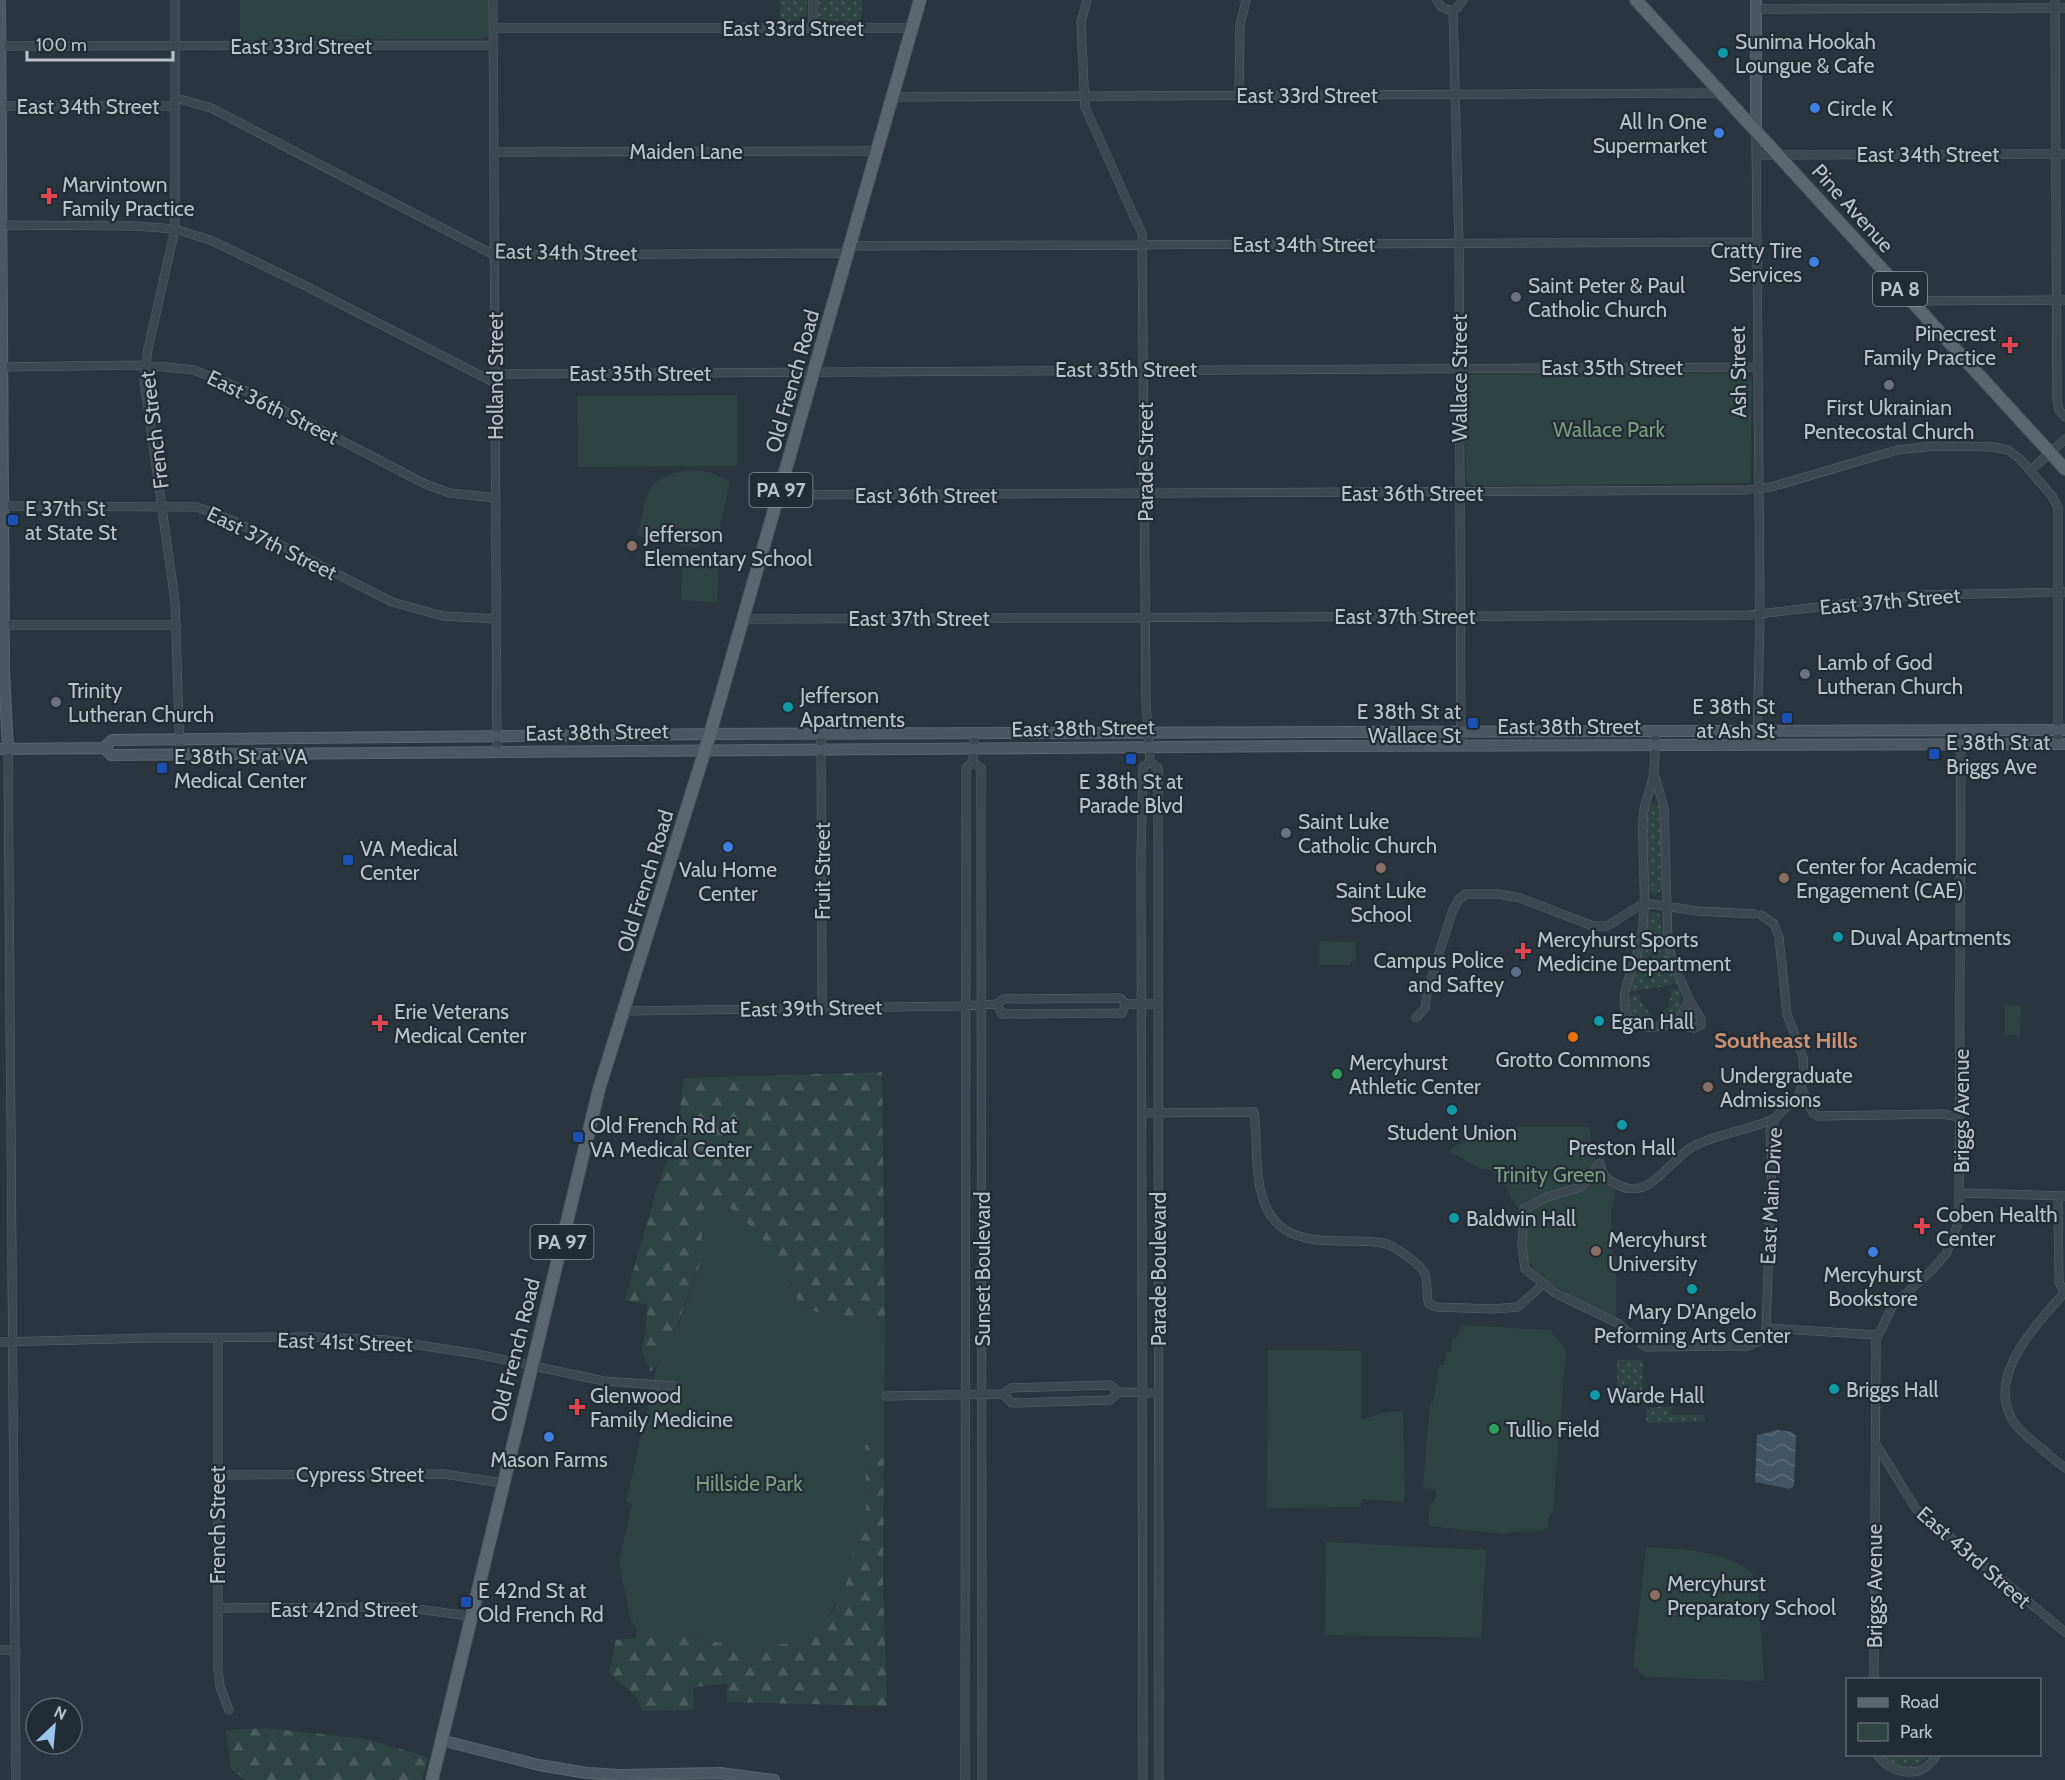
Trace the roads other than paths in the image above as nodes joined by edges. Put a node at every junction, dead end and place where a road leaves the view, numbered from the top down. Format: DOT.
graph roads {
  1 [pos="0,0"];
  2 [pos="175,0"];
  3 [pos="493,0"];
  4 [pos="813,0"];
  5 [pos="920,0"];
  6 [pos="1087,0"];
  7 [pos="1245,0"];
  8 [pos="1437,0"];
  9 [pos="1463,0"];
  10 [pos="1636,0"];
  11 [pos="1756,4"];
  12 [pos="2055,4"];
  13 [pos="2065,8"];
  14 [pos="1453,10"];
  15 [pos="813,27"];
  16 [pos="493,28"];
  17 [pos="913,28"];
  18 [pos="494,45"];
  19 [pos="0,46"];
  20 [pos="175,46"];
  21 [pos="1722,93"];
  22 [pos="1239,95"];
  23 [pos="1456,95"];
  24 [pos="1082,96"];
  25 [pos="893,97"];
  26 [pos="176,102"];
  27 [pos="0,106"];
  28 [pos="1756,131"];
  29 [pos="877,151"];
  30 [pos="494,152"];
  31 [pos="2055,154"];
  32 [pos="2065,154"];
  33 [pos="1756,155"];
  34 [pos="1778,155"];
  35 [pos="1,225"];
  36 [pos="175,229"];
  37 [pos="1756,242"];
  38 [pos="1459,243"];
  39 [pos="1143,245"];
  40 [pos="850,250"];
  41 [pos="494,255"];
  42 [pos="2061,300"];
  43 [pos="1911,301"];
  44 [pos="145,365"];
  45 [pos="1459,366"];
  46 [pos="1,367"];
  47 [pos="1757,367"];
  48 [pos="1144,369"];
  49 [pos="816,371"];
  50 [pos="495,374"];
  51 [pos="495,383"];
  52 [pos="2065,417"];
  53 [pos="2065,439"];
  54 [pos="2050,453"];
  55 [pos="2065,469"];
  56 [pos="2030,471"];
  57 [pos="1758,489"];
  58 [pos="1459,493"];
  59 [pos="1145,494"];
  60 [pos="780,495"];
  61 [pos="496,498"];
  62 [pos="2,506"];
  63 [pos="163,506"];
  64 [pos="2062,592"];
  65 [pos="1760,615"];
  66 [pos="1461,616"];
  67 [pos="1146,618"];
  68 [pos="497,619"];
  69 [pos="744,619"];
  70 [pos="2,625"];
  71 [pos="177,625"];
  72 [pos="1655,730"];
  73 [pos="1758,730"];
  74 [pos="1961,730"];
  75 [pos="2062,730"];
  76 [pos="1462,731"];
  77 [pos="1149,733"];
  78 [pos="710,734"];
  79 [pos="821,734"];
  80 [pos="974,734"];
  81 [pos="498,738"];
  82 [pos="179,740"];
  83 [pos="1758,744"];
  84 [pos="2062,744"];
  85 [pos="1655,745"];
  86 [pos="1960,745"];
  87 [pos="1461,746"];
  88 [pos="104,747"];
  89 [pos="1149,747"];
  90 [pos="974,748"];
  91 [pos="4,749"];
  92 [pos="821,749"];
  93 [pos="705,750"];
  94 [pos="498,752"];
  95 [pos="180,755"];
  96 [pos="973,762"];
  97 [pos="1150,762"];
  98 [pos="1654,773"];
  99 [pos="1644,903"];
  100 [pos="1666,905"];
  101 [pos="1689,999"];
  102 [pos="997,1004"];
  103 [pos="1126,1004"];
  104 [pos="1141,1004"];
  105 [pos="1158,1004"];
  106 [pos="966,1005"];
  107 [pos="981,1005"];
  108 [pos="822,1007"];
  109 [pos="624,1011"];
  110 [pos="1416,1018"];
  111 [pos="1673,1024"];
  112 [pos="0,1062"];
  113 [pos="10,1062"];
  114 [pos="1802,1089"];
  115 [pos="1157,1112"];
  116 [pos="1142,1113"];
  117 [pos="1776,1117"];
  118 [pos="1960,1117"];
  119 [pos="1961,1193"];
  120 [pos="2062,1196"];
  121 [pos="1542,1285"];
  122 [pos="2064,1294"];
  123 [pos="1766,1328"];
  124 [pos="1878,1335"];
  125 [pos="218,1339"];
  126 [pos="0,1342"];
  127 [pos="12,1342"];
  128 [pos="531,1367"];
  129 [pos="675,1386"];
  130 [pos="1119,1392"];
  131 [pos="966,1393"];
  132 [pos="1141,1393"];
  133 [pos="1159,1393"];
  134 [pos="982,1394"];
  135 [pos="1003,1394"];
  136 [pos="886,1396"];
  137 [pos="1875,1442"];
  138 [pos="2065,1468"];
  139 [pos="217,1475"];
  140 [pos="502,1483"];
  141 [pos="218,1608"];
  142 [pos="470,1616"];
  143 [pos="2065,1632"];
  144 [pos="0,1650"];
  145 [pos="16,1650"];
  146 [pos="1874,1678"];
  147 [pos="229,1710"];
  148 [pos="441,1740"];
  149 [pos="1878,1756"];
  150 [pos="1936,1756"];
  151 [pos="16,1780"];
  152 [pos="432,1780"];
  153 [pos="774,1780"];
  154 [pos="965,1780"];
  155 [pos="982,1780"];
  156 [pos="1143,1780"];
  157 [pos="1159,1780"];
  1 -- 19 [label="main road"];
  2 -- 20 [label="street, French Street"];
  3 -- 16 [label="street, Holland Street"];
  4 -- 15 [label="street"];
  5 -- 17 [label="main road, Old French Road / PA 97"];
  6 -- 24 [label="street, Parade Street"];
  7 -- 22 [label="street"];
  8 -- 14 [label="street"];
  9 -- 14 [label="street"];
  10 -- 21 [label="main road, Pine Avenue / PA 8"];
  11 -- 12 [label="street"];
  11 -- 28 [label="main road, Ash Street"];
  12 -- 13 [label="street"];
  12 -- 31 [label="street"];
  14 -- 23 [label="street, Wallace Street"];
  15 -- 16 [label="street, East 33rd Street"];
  15 -- 17 [label="street, East 33rd Street"];
  16 -- 18 [label="street, Holland Street"];
  17 -- 25 [label="main road, Old French Road / PA 97"];
  18 -- 20 [label="street, East 33rd Street"];
  18 -- 30 [label="street, Holland Street"];
  19 -- 20 [label="street, East 33rd Street"];
  19 -- 27 [label="main road"];
  20 -- 26 [label="street, French Street"];
  21 -- 23 [label="street, East 33rd Street"];
  21 -- 28 [label="main road, Pine Avenue / PA 8"];
  22 -- 23 [label="street, East 33rd Street"];
  22 -- 24 [label="street, East 33rd Street"];
  23 -- 38 [label="street, Wallace Street"];
  24 -- 25 [label="street, East 33rd Street"];
  24 -- 39 [label="street, Parade Street"];
  25 -- 29 [label="main road, Old French Road / PA 97"];
  26 -- 27 [label="street, East 34th Street"];
  26 -- 36 [label="street, French Street"];
  26 -- 41 [label="street, East 34th Street"];
  27 -- 35 [label="main road"];
  28 -- 33 [label="street, Ash Street"];
  28 -- 34 [label="main road, Pine Avenue / PA 8"];
  29 -- 30 [label="street, Maiden Lane"];
  29 -- 40 [label="main road, Old French Road / PA 97"];
  30 -- 41 [label="street, Holland Street"];
  31 -- 32 [label="street, East 34th Street"];
  31 -- 34 [label="street, East 34th Street"];
  31 -- 42 [label="street"];
  33 -- 34 [label="street, East 34th Street"];
  33 -- 37 [label="street, Ash Street"];
  34 -- 43 [label="main road, Pine Avenue / PA 8"];
  35 -- 36 [label="street"];
  35 -- 46 [label="main road"];
  36 -- 44 [label="street, French Street"];
  36 -- 51 [label="street"];
  37 -- 38 [label="street, East 34th Street"];
  37 -- 47 [label="street, Ash Street"];
  38 -- 39 [label="street, East 34th Street"];
  38 -- 45 [label="street, Wallace Street"];
  39 -- 40 [label="street, East 34th Street"];
  39 -- 48 [label="street, Parade Street"];
  40 -- 41 [label="street, East 34th Street"];
  40 -- 49 [label="main road, Old French Road / PA 97"];
  41 -- 50 [label="street, Holland Street"];
  42 -- 43 [label="street"];
  42 -- 52 [label="street"];
  43 -- 54 [label="main road, Pine Avenue / PA 8"];
  44 -- 46 [label="street, East 36th Street"];
  44 -- 61 [label="street, East 36th Street"];
  44 -- 63 [label="street, French Street"];
  45 -- 47 [label="street, East 35th Street"];
  45 -- 48 [label="street, East 35th Street"];
  45 -- 58 [label="street, Wallace Street"];
  46 -- 62 [label="main road"];
  47 -- 57 [label="street, Ash Street"];
  48 -- 49 [label="street, East 35th Street"];
  48 -- 59 [label="street, Parade Street"];
  49 -- 50 [label="street, East 35th Street"];
  49 -- 60 [label="main road, Old French Road / PA 97"];
  50 -- 51 [label="street, Holland Street"];
  51 -- 61 [label="street, Holland Street"];
  53 -- 54 [label="street"];
  54 -- 55 [label="main road, Pine Avenue / PA 8"];
  54 -- 56 [label="street"];
  56 -- 57 [label="street, East 36th Street"];
  56 -- 64 [label="street, East 36th Street"];
  57 -- 58 [label="street, East 36th Street"];
  57 -- 65 [label="street, Ash Street"];
  58 -- 59 [label="street, East 36th Street"];
  58 -- 66 [label="street, Wallace Street"];
  59 -- 60 [label="street, East 36th Street"];
  59 -- 67 [label="street, Parade Street"];
  60 -- 69 [label="main road, Old French Road / PA 97"];
  61 -- 68 [label="street, Holland Street"];
  62 -- 63 [label="street, East 37th Street"];
  62 -- 70 [label="main road"];
  63 -- 68 [label="street, East 37th Street"];
  63 -- 71 [label="street, French Street"];
  64 -- 65 [label="street, East 37th Street"];
  64 -- 75 [label="street, East 36th Street"];
  65 -- 66 [label="street, East 37th Street"];
  65 -- 73 [label="street, Ash Street"];
  66 -- 67 [label="street, East 37th Street"];
  66 -- 76 [label="street, Wallace Street"];
  67 -- 69 [label="street, East 37th Street"];
  67 -- 77 [label="street, Parade Street"];
  68 -- 81 [label="street, Holland Street"];
  69 -- 78 [label="main road, Old French Road / PA 97"];
  70 -- 71 [label="street"];
  70 -- 91 [label="main road"];
  71 -- 82 [label="street, French Street"];
  72 -- 73 [label="main road, East 38th Street"];
  72 -- 76 [label="main road, East 38th Street"];
  72 -- 85 [label="street"];
  73 -- 74 [label="main road, East 38th Street"];
  73 -- 83 [label="street, Ash Street"];
  74 -- 75 [label="main road, East 38th Street"];
  74 -- 86 [label="street, Briggs Avenue"];
  75 -- 84 [label="street, East 36th Street"];
  76 -- 77 [label="main road, East 38th Street"];
  76 -- 87 [label="street, Wallace Street"];
  77 -- 80 [label="main road, East 38th Street"];
  77 -- 89 [label="street, Parade Boulevard"];
  78 -- 79 [label="main road, East 38th Street"];
  78 -- 81 [label="main road, East 38th Street"];
  78 -- 93 [label="main road, Old French Road / PA 97"];
  79 -- 80 [label="main road, East 38th Street"];
  79 -- 92 [label="street, Fruit Street"];
  80 -- 90 [label="street, Sunset Boulevard"];
  81 -- 82 [label="main road, East 38th Street"];
  81 -- 94 [label="street, Holland Street"];
  82 -- 88 [label="main road, East 38th Street"];
  82 -- 95 [label="street, French Street"];
  83 -- 85 [label="main road, East 38th Street"];
  83 -- 86 [label="main road, East 38th Street"];
  84 -- 86 [label="main road, East 38th Street"];
  85 -- 87 [label="main road, East 38th Street"];
  85 -- 98 [label="street"];
  86 -- 118 [label="street, Briggs Avenue"];
  87 -- 89 [label="main road, East 38th Street"];
  88 -- 91 [label="main road, East 38th Street"];
  88 -- 95 [label="main road, East 38th Street"];
  89 -- 90 [label="main road, East 38th Street"];
  89 -- 97 [label="street, Parade Boulevard"];
  90 -- 92 [label="main road, East 38th Street"];
  90 -- 96 [label="street, Sunset Boulevard"];
  91 -- 113 [label="street"];
  92 -- 93 [label="main road, East 38th Street"];
  92 -- 108 [label="street, Fruit Street"];
  93 -- 94 [label="main road, East 38th Street"];
  93 -- 109 [label="main road, Old French Road / PA 97"];
  94 -- 95 [label="main road, East 38th Street"];
  96 -- 106 [label="street, Sunset Boulevard"];
  96 -- 107 [label="street, Sunset Boulevard"];
  97 -- 104 [label="street, Parade Boulevard"];
  97 -- 105 [label="street, Parade Boulevard"];
  98 -- 99 [label="street"];
  98 -- 100 [label="street"];
  99 -- 100 [label="street"];
  99 -- 110 [label="street"];
  99 -- 111 [label="street"];
  100 -- 101 [label="street"];
  100 -- 114 [label="street"];
  101 -- 111 [label="street"];
  101 -- 111 [label="street"];
  102 -- 103 [label="street, East 39th Street"];
  102 -- 103 [label="street, East 39th Street"];
  102 -- 107 [label="street, East 39th Street"];
  103 -- 104 [label="street, East 39th Street"];
  104 -- 105 [label="street, East 39th Street"];
  104 -- 116 [label="street, Parade Boulevard"];
  105 -- 115 [label="street, Parade Boulevard"];
  106 -- 107 [label="street, East 39th Street"];
  106 -- 108 [label="street, East 39th Street"];
  106 -- 131 [label="street, Sunset Boulevard"];
  107 -- 134 [label="street, Sunset Boulevard"];
  108 -- 109 [label="street, East 39th Street"];
  109 -- 128 [label="main road, Old French Road / PA 97"];
  112 -- 113 [label="street"];
  113 -- 127 [label="street"];
  114 -- 117 [label="street, East Main Drive"];
  114 -- 118 [label="street"];
  115 -- 116 [label="street"];
  115 -- 121 [label="street"];
  115 -- 133 [label="street, Parade Boulevard"];
  116 -- 132 [label="street, Parade Boulevard"];
  117 -- 121 [label="street"];
  117 -- 123 [label="street, East Main Drive"];
  118 -- 119 [label="street, Briggs Avenue"];
  119 -- 120 [label="street"];
  119 -- 124 [label="street, Briggs Avenue"];
  120 -- 122 [label="street"];
  121 -- 123 [label="street"];
  122 -- 138 [label="street"];
  123 -- 124 [label="street"];
  124 -- 137 [label="street, Briggs Avenue"];
  125 -- 127 [label="street, East 41st Street"];
  125 -- 128 [label="street, East 41st Street"];
  125 -- 139 [label="street, French Street"];
  126 -- 127 [label="street, East 41st Street"];
  127 -- 145 [label="street"];
  128 -- 129 [label="street, East 41st Street"];
  128 -- 140 [label="main road, Old French Road / PA 97"];
  130 -- 132 [label="street"];
  130 -- 135 [label="street"];
  130 -- 135 [label="street"];
  131 -- 134 [label="street"];
  131 -- 136 [label="street"];
  131 -- 154 [label="street, Sunset Boulevard"];
  132 -- 133 [label="street"];
  132 -- 156 [label="street, Parade Boulevard"];
  133 -- 157 [label="street, Parade Boulevard"];
  134 -- 135 [label="street"];
  134 -- 155 [label="street, Sunset Boulevard"];
  137 -- 143 [label="street, East 43rd Street"];
  137 -- 146 [label="street, Briggs Avenue"];
  139 -- 140 [label="street, Cypress Street"];
  139 -- 141 [label="street, French Street"];
  140 -- 142 [label="main road, Old French Road / PA 97"];
  141 -- 142 [label="street, East 42nd Street"];
  141 -- 147 [label="street, French Street"];
  142 -- 148 [label="main road, Old French Road / PA 97"];
  144 -- 145 [label="street"];
  145 -- 151 [label="street"];
  148 -- 152 [label="main road, Old French Road / PA 97"];
  148 -- 153 [label="main road"];
  149 -- 150 [label="street"];
}
